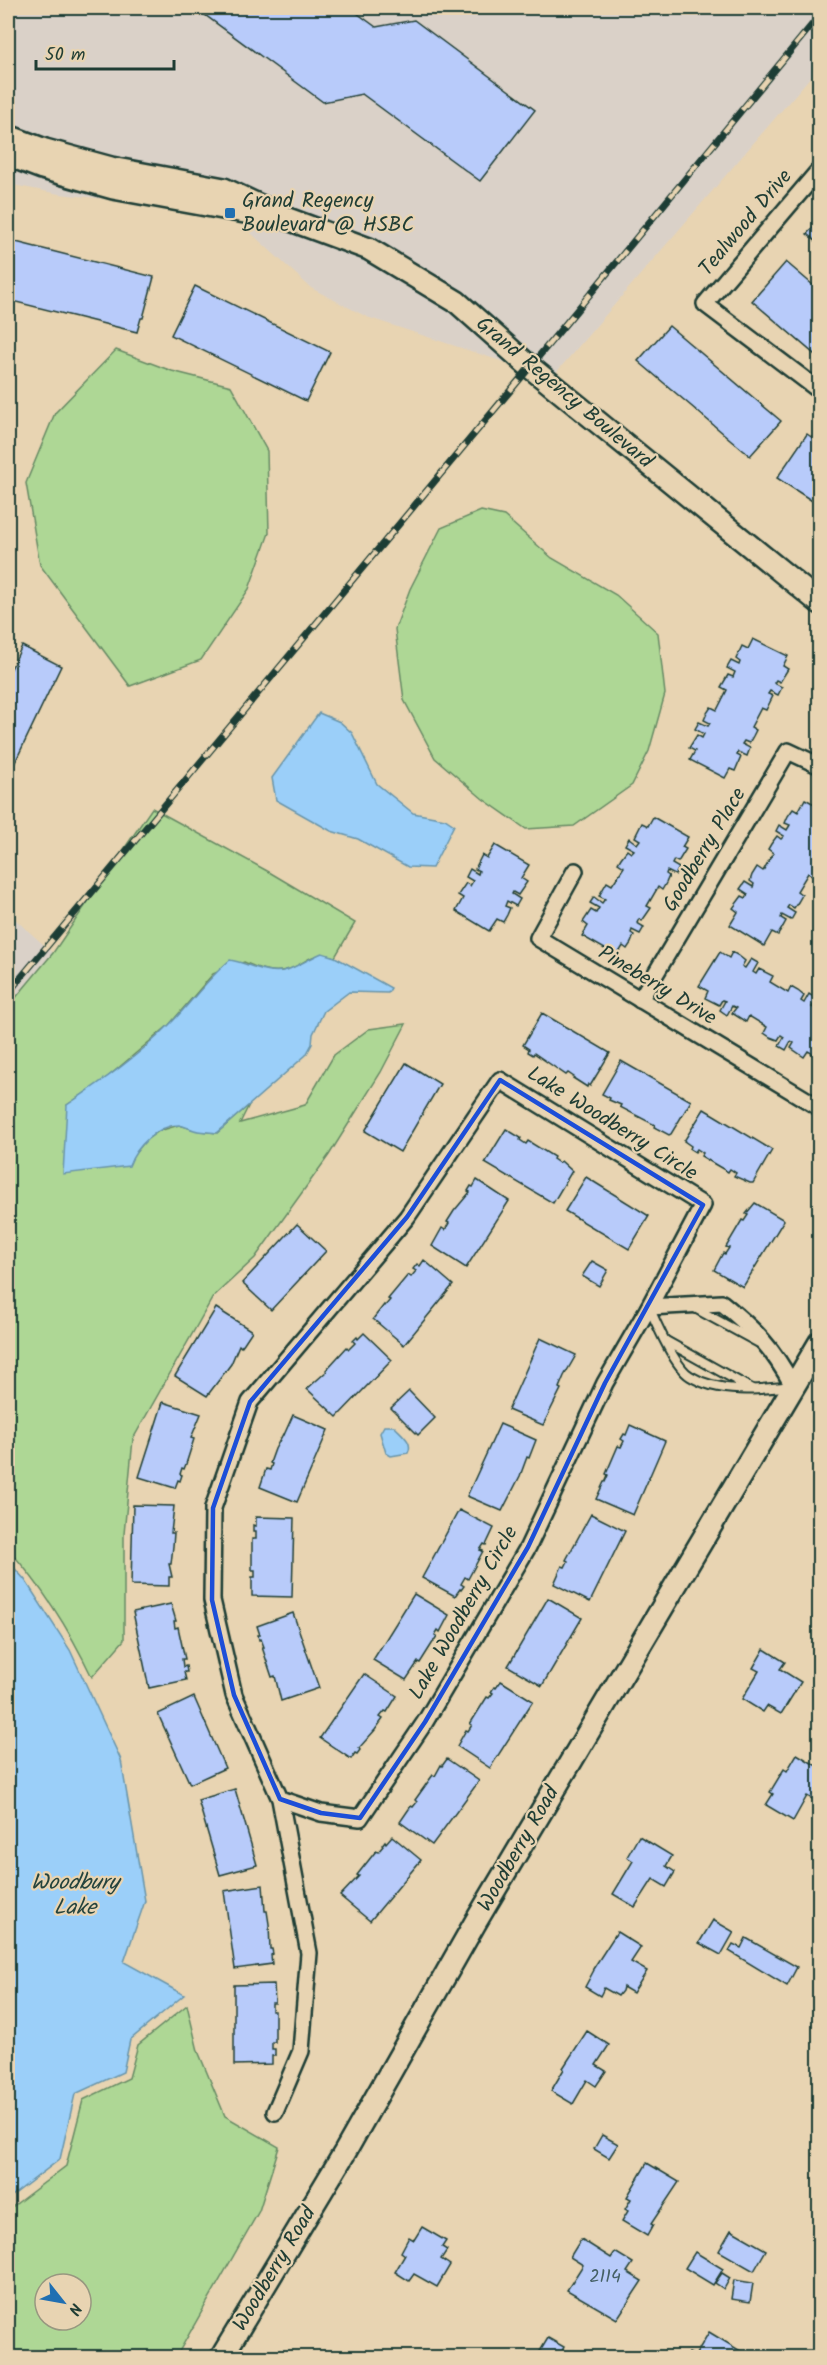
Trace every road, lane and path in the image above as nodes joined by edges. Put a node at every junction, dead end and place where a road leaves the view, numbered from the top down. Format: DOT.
graph roads {
  1 [pos="8,136"];
  2 [pos="8,155"];
  3 [pos="819,169"];
  4 [pos="288,219"];
  5 [pos="819,392"];
  6 [pos="819,603"];
  7 [pos="819,766"];
  8 [pos="575,871"];
  9 [pos="640,1000"];
  10 [pos="819,1108"];
  11 [pos="649,1307"];
  12 [pos="665,1341"];
  13 [pos="819,1342"];
  14 [pos="793,1386"];
  15 [pos="752,1389"];
  16 [pos="280,1799"];
  17 [pos="275,2112"];
  18 [pos="221,2358"];
  1 -- 4 [label="street, Grand Regency Boulevard"];
  2 -- 4 [label="street, Grand Regency Boulevard"];
  3 -- 5 [label="street, Tealwood Drive"];
  4 -- 6 [label="street, Grand Regency Boulevard"];
  7 -- 9 [label="street, Goodberry Place"];
  8 -- 9 [label="street, Pineberry Drive"];
  9 -- 10 [label="street, Pineberry Drive"];
  11 -- 12 [label="lane"];
  11 -- 14 [label="street"];
  11 -- 16 [label="street, Lake Woodberry Circle"];
  11 -- 16 [label="street, Lake Woodberry Circle"];
  12 -- 15 [label="lane"];
  12 -- 15 [label="lane"];
  13 -- 14 [label="street, Woodberry Road"];
  14 -- 15 [label="lane"];
  14 -- 18 [label="street, Woodberry Road"];
  16 -- 17 [label="street, Lake Woodberry Circle"];
}
